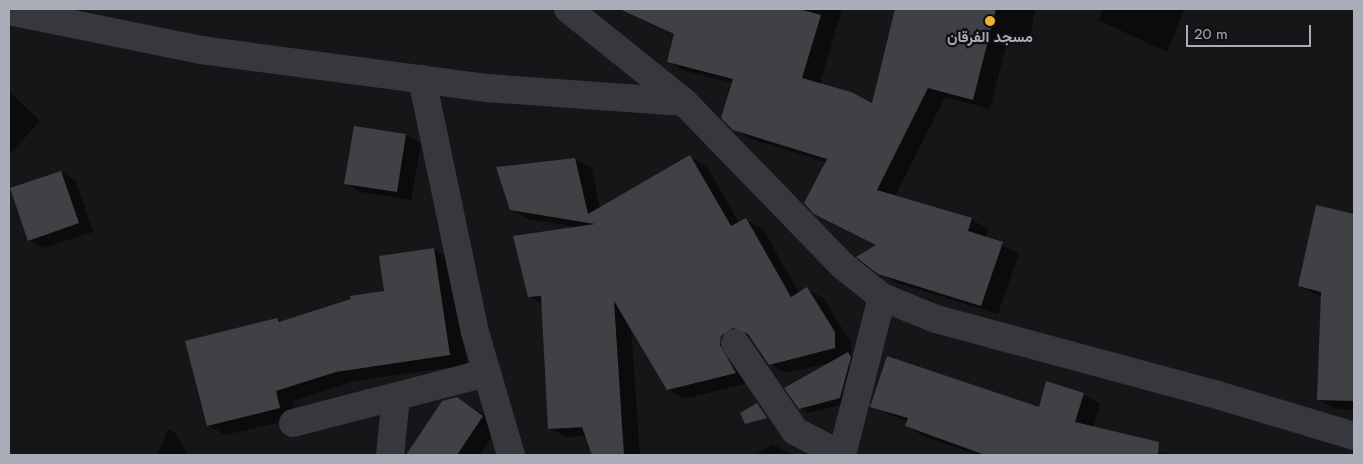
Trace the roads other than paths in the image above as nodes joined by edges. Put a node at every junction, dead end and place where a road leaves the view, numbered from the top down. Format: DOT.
graph roads {
  1 [pos="568,9"];
  2 [pos="9,11"];
  3 [pos="422,79"];
  4 [pos="684,102"];
  5 [pos="882,297"];
  6 [pos="735,343"];
  7 [pos="487,373"];
  8 [pos="396,397"];
  9 [pos="293,423"];
  10 [pos="1354,436"];
  11 [pos="390,455"];
  12 [pos="511,455"];
  13 [pos="841,455"];
  1 -- 4 [label="street"];
  2 -- 3 [label="street"];
  3 -- 4 [label="street"];
  3 -- 7 [label="street"];
  4 -- 5 [label="street"];
  5 -- 10 [label="street"];
  5 -- 13 [label="street"];
  6 -- 13 [label="street"];
  7 -- 8 [label="street"];
  7 -- 12 [label="street"];
  8 -- 9 [label="street"];
  8 -- 11 [label="street"];
}
